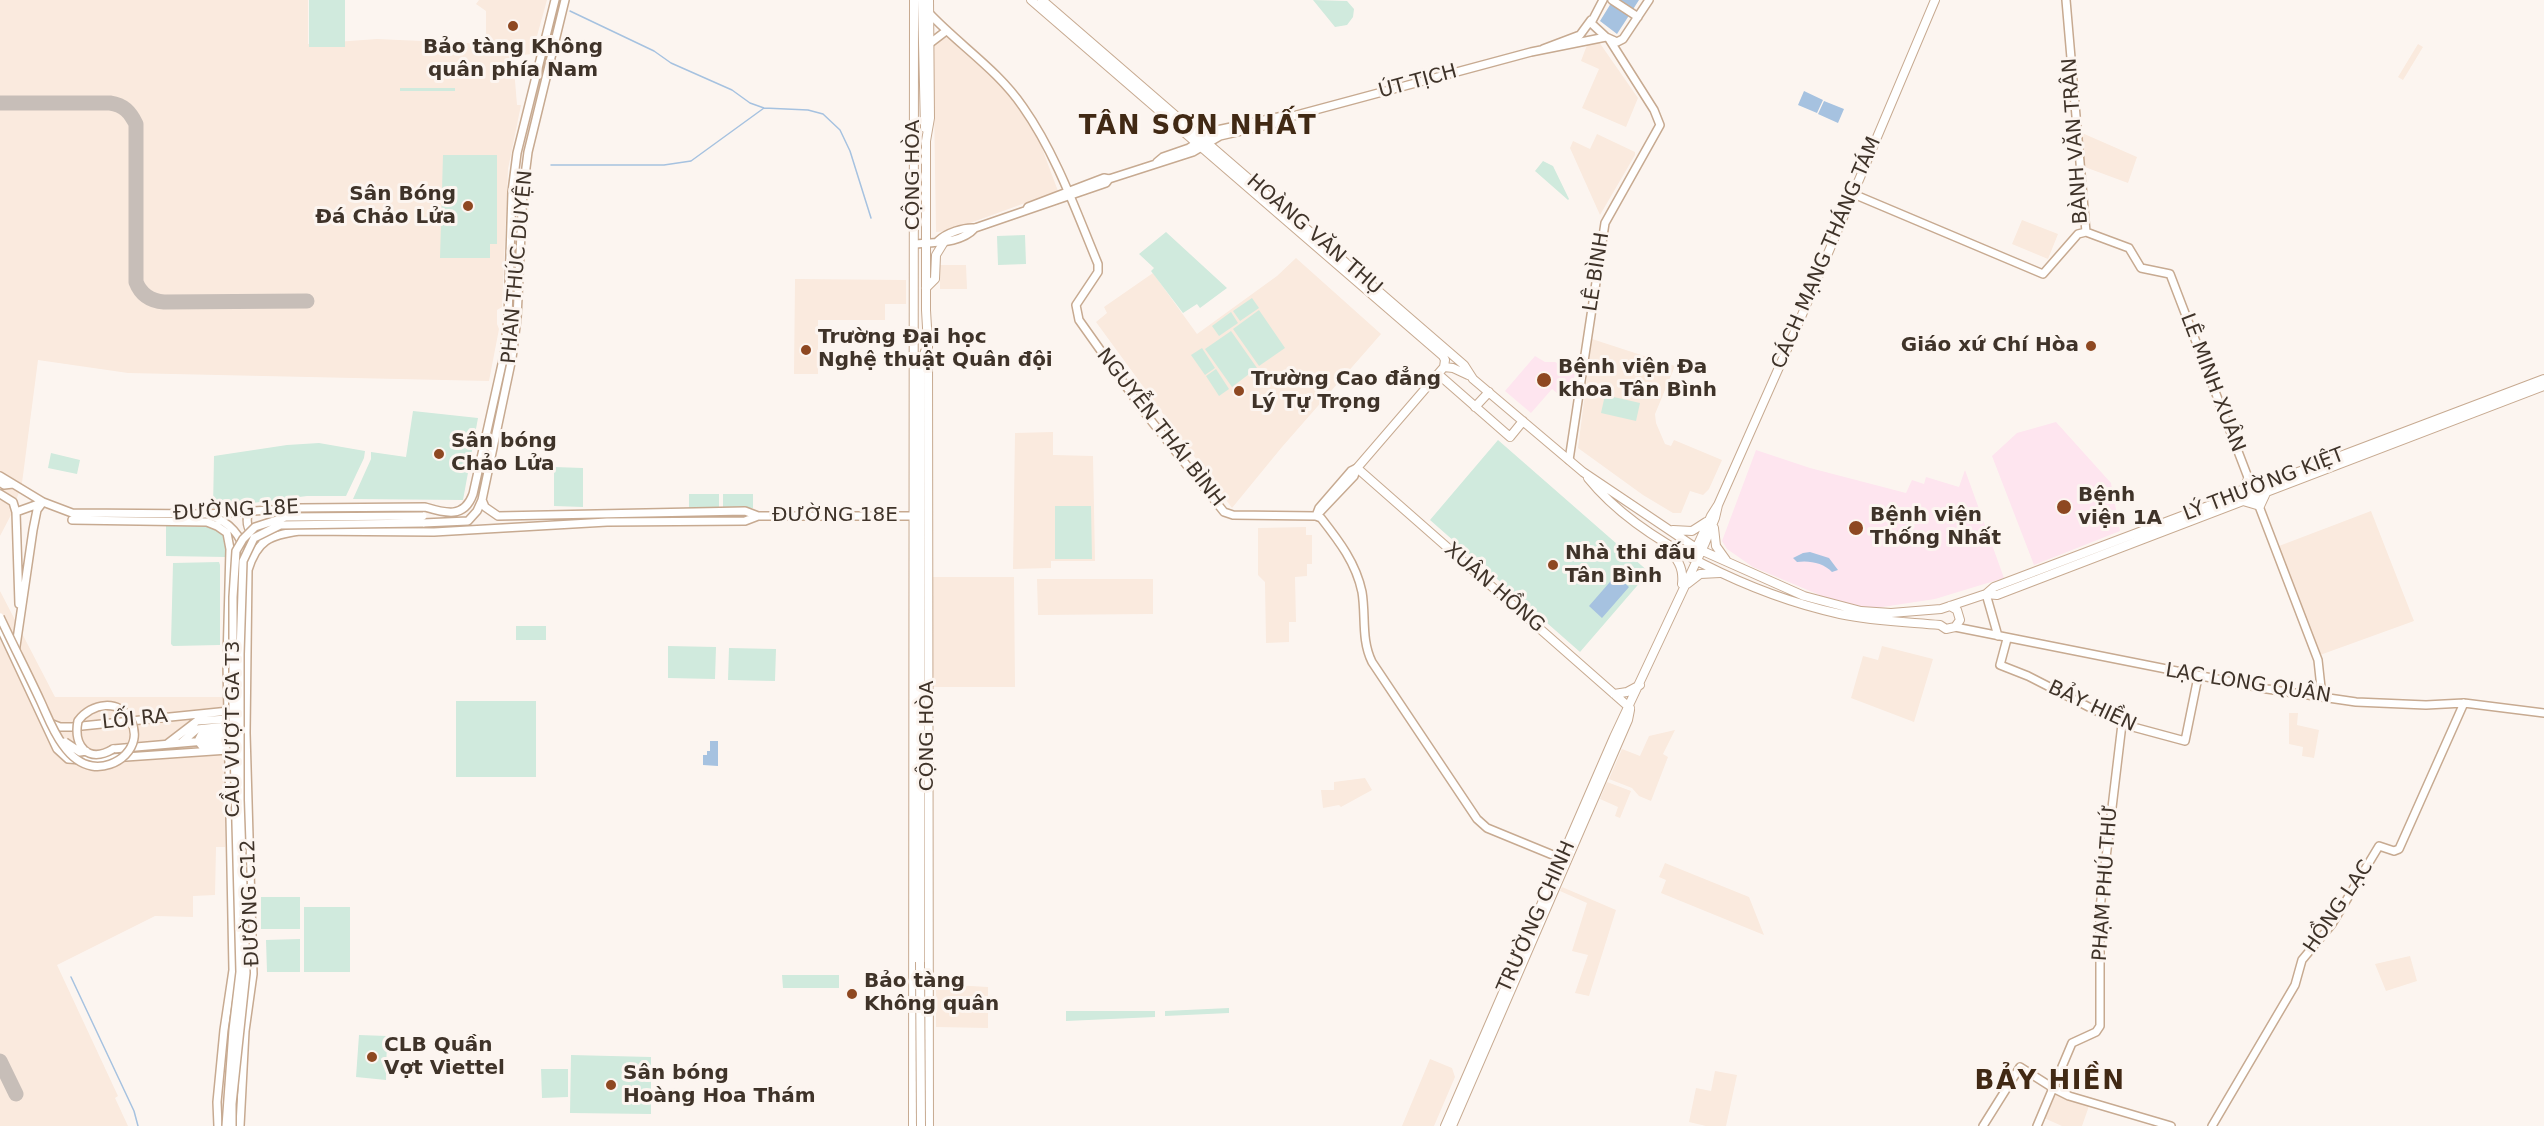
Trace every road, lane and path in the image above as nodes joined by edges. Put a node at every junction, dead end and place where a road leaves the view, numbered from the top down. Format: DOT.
graph roads {
  1 [pos="555,0"];
  2 [pos="565,0"];
  3 [pos="914,0"];
  4 [pos="922,0"];
  5 [pos="929,0"];
  6 [pos="1031,0"];
  7 [pos="1042,0"];
  8 [pos="1603,0"];
  9 [pos="1612,0"];
  10 [pos="1649,0"];
  11 [pos="1935,0"];
  12 [pos="2066,0"];
  13 [pos="929,14"];
  14 [pos="1636,15"];
  15 [pos="1592,20"];
  16 [pos="946,31"];
  17 [pos="1607,38"];
  18 [pos="1621,40"];
  19 [pos="929,44"];
  20 [pos="1543,49"];
  21 [pos="1620,54"];
  22 [pos="536,75"];
  23 [pos="545,76"];
  24 [pos="1183,127"];
  25 [pos="926,141"];
  26 [pos="1202,143"];
  27 [pos="1068,194"];
  28 [pos="1851,194"];
  29 [pos="2086,232"];
  30 [pos="941,242"];
  31 [pos="926,243"];
  32 [pos="914,244"];
  33 [pos="926,288"];
  34 [pos="928,345"];
  35 [pos="912,350"];
  36 [pos="920,365"];
  37 [pos="1444,367"];
  38 [pos="1438,374"];
  39 [pos="1473,379"];
  40 [pos="2544,379"];
  41 [pos="2544,386"];
  42 [pos="1489,392"];
  43 [pos="1475,407"];
  44 [pos="1523,421"];
  45 [pos="1569,460"];
  46 [pos="1358,468"];
  47 [pos="1583,472"];
  48 [pos="0,476"];
  49 [pos="2248,479"];
  50 [pos="0,482"];
  51 [pos="15,485"];
  52 [pos="2266,488"];
  53 [pos="2254,492"];
  54 [pos="0,494"];
  55 [pos="2240,498"];
  56 [pos="482,500"];
  57 [pos="43,502"];
  58 [pos="2260,506"];
  59 [pos="459,511"];
  60 [pos="16,512"];
  61 [pos="443,512"];
  62 [pos="682,512"];
  63 [pos="248,513"];
  64 [pos="207,514"];
  65 [pos="570,515"];
  66 [pos="758,516"];
  67 [pos="920,516"];
  68 [pos="1317,516"];
  69 [pos="1713,517"];
  70 [pos="72,520"];
  71 [pos="423,520"];
  72 [pos="458,521"];
  73 [pos="682,521"];
  74 [pos="570,524"];
  75 [pos="1667,528"];
  76 [pos="434,531"];
  77 [pos="1654,535"];
  78 [pos="266,540"];
  79 [pos="230,549"];
  80 [pos="1699,550"];
  81 [pos="1694,559"];
  82 [pos="1720,559"];
  83 [pos="1730,563"];
  84 [pos="1715,569"];
  85 [pos="248,570"];
  86 [pos="1728,575"];
  87 [pos="1681,592"];
  88 [pos="1986,594"];
  89 [pos="1950,606"];
  90 [pos="1941,609"];
  91 [pos="0,610"];
  92 [pos="0,617"];
  93 [pos="19,624"];
  94 [pos="1940,625"];
  95 [pos="0,627"];
  96 [pos="1955,627"];
  97 [pos="1998,636"];
  98 [pos="2007,639"];
  99 [pos="15,658"];
  100 [pos="246,660"];
  101 [pos="227,662"];
  102 [pos="2198,677"];
  103 [pos="1640,685"];
  104 [pos="1614,694"];
  105 [pos="2322,697"];
  106 [pos="2464,703"];
  107 [pos="1630,708"];
  108 [pos="246,710"];
  109 [pos="2544,713"];
  110 [pos="44,722"];
  111 [pos="2122,724"];
  112 [pos="227,732"];
  113 [pos="246,733"];
  114 [pos="198,741"];
  115 [pos="182,742"];
  116 [pos="167,744"];
  117 [pos="113,749"];
  118 [pos="229,847"];
  119 [pos="249,852"];
  120 [pos="1564,860"];
  121 [pos="2053,1088"];
  122 [pos="1452,1120"];
  123 [pos="913,1123"];
  124 [pos="928,1123"];
  125 [pos="218,1126"];
  126 [pos="226,1126"];
  127 [pos="232,1126"];
  128 [pos="240,1126"];
  129 [pos="921,1126"];
  130 [pos="1445,1126"];
  131 [pos="1983,1126"];
  132 [pos="2037,1126"];
  133 [pos="2171,1126"];
  134 [pos="2212,1126"];
  1 -- 22 [label="street, PHAN THÚC DUYỆN"];
  2 -- 23 [label="street, PHAN THÚC DUYỆN"];
  3 -- 32 [label="main road, CỘNG HÒA"];
  4 -- 25 [label="main road"];
  5 -- 13 [label="main road, CỘNG HÒA"];
  6 -- 24 [label="main road, HOÀNG VĂN THỤ"];
  7 -- 24 [label="main road, HOÀNG VĂN THỤ"];
  8 -- 15 [label="street"];
  9 -- 14 [label="street"];
  10 -- 14 [label="street"];
  11 -- 28 [label="main road, CÁCH MẠNG THÁNG TÁM"];
  12 -- 29 [label="street, BÀNH VĂN TRÂN"];
  13 -- 16 [label="street, NGUYỄN THÁI BÌNH"];
  13 -- 19 [label="main road, CỘNG HÒA"];
  14 -- 18 [label="street"];
  15 -- 17 [label="street, LÊ BÌNH"];
  15 -- 20 [label="street, ÚT TỊCH"];
  16 -- 19 [label="street"];
  16 -- 27 [label="street, NGUYỄN THÁI BÌNH"];
  17 -- 18 [label="street, ÚT TỊCH"];
  17 -- 20 [label="street, ÚT TỊCH"];
  17 -- 21 [label="street, LÊ BÌNH"];
  18 -- 21 [label="street"];
  19 -- 25 [label="main road, CỘNG HÒA"];
  20 -- 26 [label="street, ÚT TỊCH"];
  21 -- 45 [label="street, LÊ BÌNH"];
  22 -- 23 [label="street"];
  22 -- 59 [label="street, PHAN THÚC DUYỆN"];
  23 -- 56 [label="street, PHAN THÚC DUYỆN"];
  24 -- 26 [label="main road, HOÀNG VĂN THỤ"];
  25 -- 31 [label="main road, CỘNG HÒA"];
  26 -- 27 [label="street, ÚT TỊCH"];
  26 -- 37 [label="main road, HOÀNG VĂN THỤ"];
  26 -- 39 [label="main road, HOÀNG VĂN THỤ"];
  27 -- 30 [label="street, ÚT TỊCH"];
  27 -- 68 [label="street, NGUYỄN THÁI BÌNH"];
  28 -- 29 [label="street, BÀNH VĂN TRÂN"];
  28 -- 69 [label="main road, CÁCH MẠNG THÁNG TÁM"];
  29 -- 49 [label="street, LÊ MINH XUÂN"];
  30 -- 31 [label="street, ÚT TỊCH"];
  30 -- 33 [label="main road"];
  31 -- 32 [label="street, ÚT TỊCH"];
  31 -- 33 [label="main road, CỘNG HÒA"];
  32 -- 35 [label="main road, CỘNG HÒA"];
  33 -- 34 [label="main road, CỘNG HÒA"];
  34 -- 36 [label="main road, CỘNG HÒA"];
  34 -- 67 [label="main road, CỘNG HÒA"];
  35 -- 36 [label="main road, CỘNG HÒA"];
  35 -- 67 [label="main road, CỘNG HÒA"];
  36 -- 67 [label="main road, CỘNG HÒA"];
  37 -- 38 [label="main road"];
  37 -- 39 [label="main road"];
  38 -- 43 [label="main road"];
  38 -- 46 [label="main road"];
  39 -- 42 [label="main road, HOÀNG VĂN THỤ"];
  40 -- 52 [label="main road, LÝ THƯỜNG KIỆT"];
  41 -- 52 [label="main road, LÝ THƯỜNG KIỆT"];
  42 -- 43 [label="main road"];
  42 -- 44 [label="main road, HOÀNG VĂN THỤ"];
  43 -- 44 [label="main road"];
  44 -- 45 [label="main road, HOÀNG VĂN THỤ"];
  45 -- 47 [label="main road, HOÀNG VĂN THỤ"];
  46 -- 68 [label="street"];
  46 -- 104 [label="main road, XUÂN HỒNG"];
  47 -- 75 [label="main road, HOÀNG VĂN THỤ"];
  47 -- 77 [label="main road, HOÀNG VĂN THỤ"];
  48 -- 51 [label="street, ĐƯỜNG 18E"];
  49 -- 52 [label="main road"];
  49 -- 53 [label="street, LÊ MINH XUÂN"];
  49 -- 55 [label="main road"];
  50 -- 51 [label="street"];
  51 -- 57 [label="street, ĐƯỜNG 18E"];
  52 -- 53 [label="main road, LÝ THƯỜNG KIỆT"];
  52 -- 58 [label="main road"];
  53 -- 55 [label="main road, LÝ THƯỜNG KIỆT"];
  53 -- 58 [label="street, LÊ MINH XUÂN"];
  54 -- 60 [label="street"];
  55 -- 58 [label="main road"];
  55 -- 88 [label="main road, LÝ THƯỜNG KIỆT"];
  56 -- 65 [label="street, ĐƯỜNG 18E"];
  56 -- 72 [label="street, PHAN THÚC DUYỆN"];
  57 -- 60 [label="street"];
  57 -- 64 [label="street, ĐƯỜNG 18E"];
  57 -- 93 [label="street"];
  58 -- 105 [label="street, LÊ MINH XUÂN"];
  59 -- 61 [label="street, ĐƯỜNG 18E"];
  60 -- 93 [label="street"];
  61 -- 63 [label="street, ĐƯỜNG 18E"];
  61 -- 71 [label="street, CẦU VƯỢT GA T3"];
  62 -- 65 [label="street, ĐƯỜNG 18E"];
  62 -- 66 [label="street, ĐƯỜNG 18E"];
  62 -- 73 [label="street"];
  63 -- 64 [label="street, ĐƯỜNG 18E"];
  63 -- 78 [label="street"];
  64 -- 85 [label="street"];
  65 -- 74 [label="street"];
  66 -- 67 [label="street, ĐƯỜNG 18E"];
  66 -- 73 [label="street, ĐƯỜNG 18E"];
  67 -- 123 [label="main road, CỘNG HÒA"];
  67 -- 124 [label="main road, CỘNG HÒA"];
  67 -- 129 [label="main road, CỘNG HÒA, bridge"];
  68 -- 120 [label="street"];
  69 -- 75 [label="main road"];
  69 -- 80 [label="main road, CÁCH MẠNG THÁNG TÁM"];
  69 -- 83 [label="main road"];
  70 -- 79 [label="street, ĐƯỜNG 18E"];
  71 -- 72 [label="street"];
  71 -- 126 [label="street, CẦU VƯỢT GA T3, bridge"];
  71 -- 127 [label="street, CẦU VƯỢT GA T3, bridge"];
  72 -- 76 [label="street, ĐƯỜNG 18E"];
  73 -- 74 [label="street, ĐƯỜNG 18E"];
  74 -- 76 [label="street, ĐƯỜNG 18E"];
  75 -- 80 [label="main road, HOÀNG VĂN THỤ"];
  76 -- 78 [label="street, ĐƯỜNG 18E"];
  77 -- 81 [label="main road, HOÀNG VĂN THỤ"];
  77 -- 87 [label="main road"];
  78 -- 85 [label="street, ĐƯỜNG C12"];
  79 -- 101 [label="street, ĐƯỜNG C12"];
  80 -- 81 [label="main road, CÁCH MẠNG THÁNG TÁM"];
  80 -- 82 [label="main road"];
  81 -- 84 [label="main road"];
  81 -- 87 [label="main road, TRƯỜNG CHINH"];
  82 -- 83 [label="main road"];
  82 -- 84 [label="main road"];
  83 -- 90 [label="main road"];
  84 -- 86 [label="main road"];
  85 -- 100 [label="street, ĐƯỜNG C12"];
  86 -- 87 [label="main road"];
  86 -- 94 [label="main road"];
  87 -- 103 [label="main road, TRƯỜNG CHINH"];
  88 -- 89 [label="main road, LÝ THƯỜNG KIỆT"];
  88 -- 97 [label="street"];
  89 -- 90 [label="main road"];
  89 -- 96 [label="main road"];
  90 -- 94 [label="main road"];
  91 -- 117 [label="street, bridge"];
  92 -- 117 [label="street, bridge"];
  93 -- 99 [label="street"];
  94 -- 96 [label="main road"];
  95 -- 99 [label="street"];
  96 -- 97 [label="street, LẠC LONG QUÂN"];
  97 -- 98 [label="street, LẠC LONG QUÂN"];
  98 -- 102 [label="street, LẠC LONG QUÂN"];
  98 -- 111 [label="street, BẢY HIỀN"];
  99 -- 110 [label="street"];
  100 -- 101 [label="street"];
  100 -- 108 [label="street, ĐƯỜNG C12"];
  101 -- 112 [label="street, ĐƯỜNG C12"];
  102 -- 105 [label="street, LẠC LONG QUÂN"];
  102 -- 111 [label="street, BẢY HIỀN"];
  103 -- 104 [label="main road"];
  103 -- 107 [label="main road, TRƯỜNG CHINH"];
  104 -- 107 [label="main road, XUÂN HỒNG"];
  105 -- 106 [label="street, LẠC LONG QUÂN"];
  106 -- 109 [label="street, LẠC LONG QUÂN"];
  106 -- 134 [label="street, HỒNG LẠC"];
  107 -- 120 [label="main road, TRƯỜNG CHINH"];
  108 -- 112 [label="street"];
  108 -- 113 [label="street, ĐƯỜNG C12"];
  110 -- 112 [label="street, LỐI RA"];
  110 -- 112 [label="street, LỐI RA"];
  111 -- 121 [label="street, PHẠM PHÚ THỨ"];
  112 -- 113 [label="street"];
  112 -- 114 [label="street, LỐI RA"];
  112 -- 114 [label="street, LỐI RA"];
  112 -- 115 [label="street, LỐI RA"];
  112 -- 116 [label="street, LỐI RA"];
  112 -- 118 [label="street, ĐƯỜNG C12"];
  113 -- 119 [label="street, ĐƯỜNG C12"];
  114 -- 115 [label="street, LỐI RA"];
  115 -- 116 [label="street, LỐI RA"];
  116 -- 117 [label="street, LỐI RA"];
  118 -- 119 [label="street"];
  118 -- 125 [label="street, ĐƯỜNG C12"];
  119 -- 128 [label="street, ĐƯỜNG C12"];
  120 -- 122 [label="main road, TRƯỜNG CHINH"];
  121 -- 131 [label="street"];
  121 -- 132 [label="street, PHẠM PHÚ THỨ"];
  121 -- 133 [label="street"];
  122 -- 130 [label="main road, TRƯỜNG CHINH"];
  123 -- 124 [label="main road"];
}
